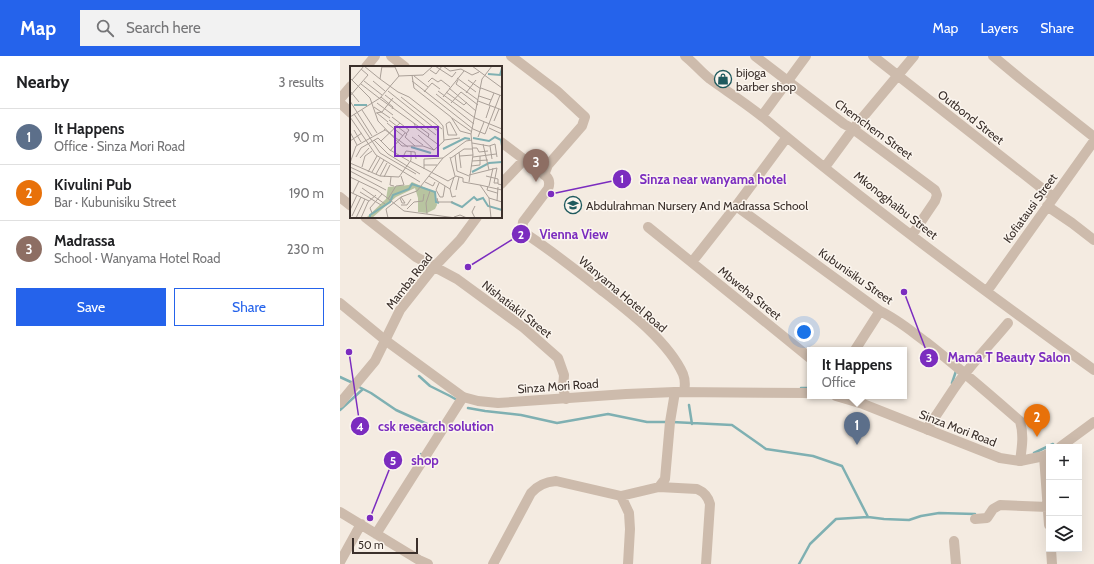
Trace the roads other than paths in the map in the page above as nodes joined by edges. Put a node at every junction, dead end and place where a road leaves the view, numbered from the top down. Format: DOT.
graph roads {
  1 [pos="375,56"];
  2 [pos="391,56"];
  3 [pos="511,56"];
  4 [pos="685,56"];
  5 [pos="755,56"];
  6 [pos="806,56"];
  7 [pos="873,56"];
  8 [pos="914,56"];
  9 [pos="993,56"];
  10 [pos="367,66"];
  11 [pos="404,66"];
  12 [pos="898,75"];
  13 [pos="788,82"];
  14 [pos="350,87"];
  15 [pos="340,99"];
  16 [pos="340,103"];
  17 [pos="350,112"];
  18 [pos="762,116"];
  19 [pos="853,129"];
  20 [pos="787,137"];
  21 [pos="1094,137"];
  22 [pos="1094,141"];
  23 [pos="502,143"];
  24 [pos="524,160"];
  25 [pos="825,167"];
  26 [pos="544,175"];
  27 [pos="502,183"];
  28 [pos="340,197"];
  29 [pos="1053,198"];
  30 [pos="350,205"];
  31 [pos="736,206"];
  32 [pos="1047,206"];
  33 [pos="366,218"];
  34 [pos="476,218"];
  35 [pos="648,227"];
  36 [pos="912,235"];
  37 [pos="1094,240"];
  38 [pos="692,262"];
  39 [pos="434,267"];
  40 [pos="987,291"];
  41 [pos="340,303"];
  42 [pos="880,311"];
  43 [pos="1008,323"];
  44 [pos="385,340"];
  45 [pos="857,347"];
  46 [pos="807,356"];
  47 [pos="1094,370"];
  48 [pos="965,374"];
  49 [pos="680,392"];
  50 [pos="807,392"];
  51 [pos="463,397"];
  52 [pos="566,399"];
  53 [pos="846,399"];
  54 [pos="340,403"];
  55 [pos="1094,422"];
  56 [pos="928,430"];
  57 [pos="1064,444"];
  58 [pos="1046,454"];
  59 [pos="1020,461"];
  60 [pos="660,487"];
  61 [pos="621,496"];
  62 [pos="1046,507"];
  63 [pos="340,512"];
  64 [pos="975,519"];
  65 [pos="361,524"];
  66 [pos="376,534"];
  67 [pos="954,541"];
  68 [pos="1051,552"];
  69 [pos="340,562"];
  70 [pos="421,563"];
  71 [pos="493,564"];
  72 [pos="628,564"];
  73 [pos="706,564"];
  74 [pos="956,564"];
  75 [pos="1052,564"];
  1 -- 10 [label="street"];
  2 -- 11 [label="street"];
  3 -- 26 [label="street"];
  4 -- 18 [label="street, Mkonoghaibu Street"];
  5 -- 13 [label="street, Chemchem Street"];
  6 -- 13 [label="street"];
  7 -- 12 [label="street, Outbond Street"];
  8 -- 12 [label="street"];
  9 -- 21 [label="street"];
  12 -- 19 [label="street"];
  12 -- 29 [label="street, Outbond Street"];
  13 -- 18 [label="street"];
  13 -- 19 [label="street, Chemchem Street"];
  14 -- 15 [label="street"];
  16 -- 17 [label="street"];
  18 -- 20 [label="street, Mkonoghaibu Street"];
  19 -- 25 [label="street"];
  19 -- 36 [label="street, Chemchem Street"];
  20 -- 25 [label="street, Mkonoghaibu Street"];
  20 -- 31 [label="street"];
  22 -- 29 [label="street, Kofiatausi Street"];
  23 -- 24 [label="street"];
  24 -- 26 [label="street"];
  24 -- 27 [label="street"];
  25 -- 36 [label="street, Mkonoghaibu Street"];
  26 -- 49 [label="street, Wanyama Hotel Road"];
  28 -- 30 [label="street"];
  29 -- 32 [label="street, Kofiatausi Street"];
  31 -- 38 [label="street"];
  31 -- 42 [label="street, Kubunisiku Street"];
  32 -- 37 [label="street"];
  32 -- 40 [label="street, Kofiatausi Street"];
  33 -- 39 [label="street, Nishatiakil Street"];
  34 -- 39 [label="street, Mamba Road"];
  35 -- 38 [label="street, Mbweha Street"];
  36 -- 40 [label="street, Mkonoghaibu Street"];
  38 -- 46 [label="street, Mbweha Street"];
  39 -- 44 [label="street, Mamba Road"];
  39 -- 52 [label="street, Nishatiakil Street"];
  40 -- 47 [label="street, Mkonoghaibu Street"];
  41 -- 44 [label="street, Sinza Mori Road"];
  42 -- 45 [label="street"];
  42 -- 48 [label="street, Kubunisiku Street"];
  43 -- 48 [label="street"];
  44 -- 51 [label="street, Sinza Mori Road"];
  44 -- 54 [label="street, Mamba Road"];
  48 -- 56 [label="street"];
  48 -- 59 [label="street, Kubunisiku Street"];
  49 -- 50 [label="street, Sinza Mori Road"];
  49 -- 52 [label="street, Sinza Mori Road"];
  49 -- 60 [label="street"];
  51 -- 52 [label="street, Sinza Mori Road"];
  51 -- 66 [label="street"];
  53 -- 56 [label="street, Sinza Mori Road"];
  55 -- 57 [label="street"];
  56 -- 59 [label="street, Sinza Mori Road"];
  58 -- 59 [label="street, Sinza Mori Road"];
  60 -- 61 [label="street"];
  60 -- 73 [label="street"];
  61 -- 71 [label="street"];
  61 -- 72 [label="street"];
  62 -- 64 [label="street"];
  63 -- 65 [label="street"];
  65 -- 66 [label="street"];
  65 -- 69 [label="street"];
  66 -- 70 [label="street"];
  67 -- 74 [label="street"];
  68 -- 75 [label="street"];
}
